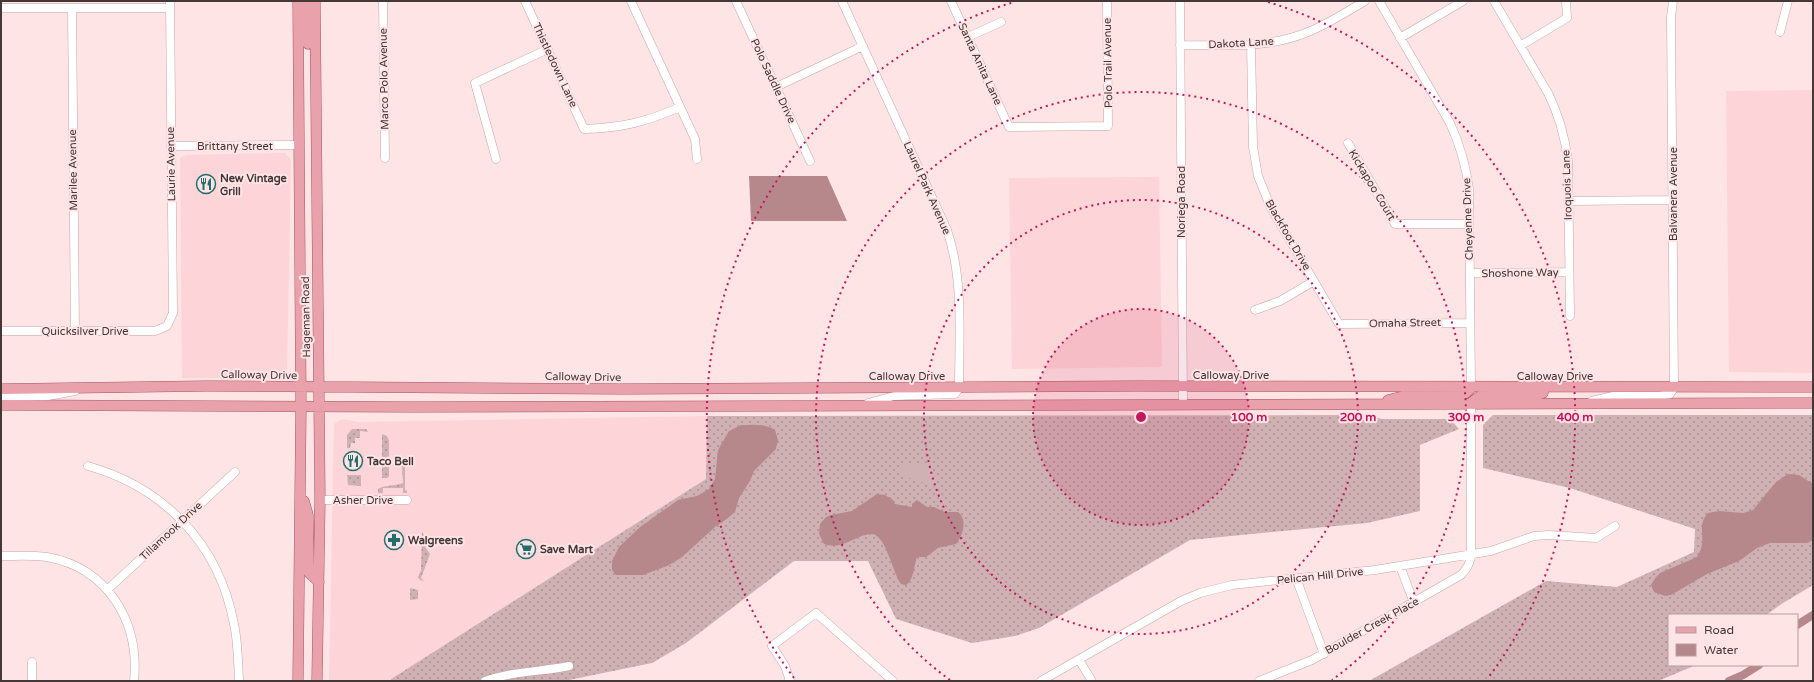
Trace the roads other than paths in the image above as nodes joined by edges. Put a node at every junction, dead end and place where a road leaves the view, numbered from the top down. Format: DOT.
graph roads {
  1 [pos="298,1"];
  2 [pos="308,1"];
  3 [pos="315,1"];
  4 [pos="383,1"];
  5 [pos="525,1"];
  6 [pos="631,1"];
  7 [pos="736,1"];
  8 [pos="842,1"];
  9 [pos="951,1"];
  10 [pos="1107,1"];
  11 [pos="1180,1"];
  12 [pos="1365,1"];
  13 [pos="1379,1"];
  14 [pos="1463,1"];
  15 [pos="1494,1"];
  16 [pos="1566,1"];
  17 [pos="1673,1"];
  18 [pos="1788,1"];
  19 [pos="170,5"];
  20 [pos="1,8"];
  21 [pos="72,8"];
  22 [pos="1001,22"];
  23 [pos="1780,32"];
  24 [pos="968,37"];
  25 [pos="1400,38"];
  26 [pos="1251,44"];
  27 [pos="1180,45"];
  28 [pos="863,46"];
  29 [pos="1520,46"];
  30 [pos="548,49"];
  31 [pos="315,71"];
  32 [pos="776,86"];
  33 [pos="680,107"];
  34 [pos="1009,127"];
  35 [pos="1348,143"];
  36 [pos="299,145"];
  37 [pos="171,146"];
  38 [pos="385,158"];
  39 [pos="697,158"];
  40 [pos="496,159"];
  41 [pos="810,161"];
  42 [pos="1673,200"];
  43 [pos="1568,201"];
  44 [pos="1469,224"];
  45 [pos="317,241"];
  46 [pos="1569,272"];
  47 [pos="1470,273"];
  48 [pos="1314,281"];
  49 [pos="1255,310"];
  50 [pos="1570,316"];
  51 [pos="1470,322"];
  52 [pos="1339,324"];
  53 [pos="167,326"];
  54 [pos="1,331"];
  55 [pos="75,331"];
  56 [pos="1183,386"];
  57 [pos="1810,387"];
  58 [pos="93,388"];
  59 [pos="301,388"];
  60 [pos="319,388"];
  61 [pos="959,388"];
  62 [pos="1471,388"];
  63 [pos="1558,388"];
  64 [pos="1674,388"];
  65 [pos="1,389"];
  66 [pos="1,397"];
  67 [pos="1471,403"];
  68 [pos="1810,403"];
  69 [pos="863,404"];
  70 [pos="1183,404"];
  71 [pos="1376,404"];
  72 [pos="1584,404"];
  73 [pos="1,405"];
  74 [pos="301,406"];
  75 [pos="319,407"];
  76 [pos="88,466"];
  77 [pos="234,472"];
  78 [pos="301,494"];
  79 [pos="320,500"];
  80 [pos="407,500"];
  81 [pos="182,521"];
  82 [pos="1615,526"];
  83 [pos="1471,554"];
  84 [pos="1,556"];
  85 [pos="1400,566"];
  86 [pos="1296,578"];
  87 [pos="319,582"];
  88 [pos="107,590"];
  89 [pos="1414,603"];
  90 [pos="1324,654"];
  91 [pos="1079,660"];
  92 [pos="32,662"];
  93 [pos="569,666"];
  94 [pos="32,681"];
  95 [pos="134,681"];
  96 [pos="239,681"];
  97 [pos="298,681"];
  98 [pos="317,681"];
  99 [pos="485,681"];
  100 [pos="790,681"];
  101 [pos="893,681"];
  102 [pos="1041,681"];
  103 [pos="1092,681"];
  104 [pos="1259,681"];
  1 -- 36 [label="main road, Hageman Road"];
  2 -- 31 [label="main road"];
  3 -- 31 [label="main road, Hageman Road"];
  4 -- 38 [label="street, Marco Polo Avenue"];
  5 -- 30 [label="street, Thistledown Lane"];
  6 -- 33 [label="street"];
  7 -- 32 [label="street, Polo Saddle Drive"];
  8 -- 28 [label="street, Laurel Park Avenue"];
  9 -- 24 [label="street, Santa Anita Lane"];
  10 -- 34 [label="street, Polo Trail Avenue"];
  11 -- 27 [label="street, Noriega Road"];
  12 -- 26 [label="street, Dakota Lane"];
  13 -- 25 [label="street, Cheyenne Drive"];
  14 -- 25 [label="street"];
  15 -- 29 [label="street, Iroquois Lane"];
  16 -- 29 [label="street"];
  17 -- 42 [label="street, Balvanera Avenue"];
  18 -- 23 [label="street"];
  19 -- 21 [label="street"];
  19 -- 37 [label="street, Laurie Avenue"];
  20 -- 21 [label="street"];
  21 -- 55 [label="street, Marilee Avenue"];
  22 -- 24 [label="street"];
  24 -- 34 [label="street, Santa Anita Lane"];
  25 -- 44 [label="street, Cheyenne Drive"];
  26 -- 27 [label="street, Dakota Lane"];
  26 -- 48 [label="street, Blackfoot Drive"];
  27 -- 56 [label="street, Noriega Road"];
  28 -- 32 [label="street"];
  28 -- 61 [label="street, Laurel Park Avenue"];
  29 -- 43 [label="street, Iroquois Lane"];
  30 -- 33 [label="street, Thistledown Lane"];
  30 -- 40 [label="street"];
  31 -- 45 [label="main road, Hageman Road"];
  32 -- 41 [label="street, Polo Saddle Drive"];
  33 -- 39 [label="street"];
  35 -- 44 [label="street, Kickapoo Court"];
  36 -- 37 [label="street, Brittany Street"];
  36 -- 45 [label="main road"];
  36 -- 59 [label="main road, Hageman Road"];
  37 -- 53 [label="street, Laurie Avenue"];
  42 -- 43 [label="street"];
  42 -- 64 [label="street, Balvanera Avenue"];
  43 -- 46 [label="street, Iroquois Lane"];
  44 -- 47 [label="street, Cheyenne Drive"];
  45 -- 60 [label="main road, Hageman Road"];
  46 -- 47 [label="street, Shoshone Way"];
  46 -- 50 [label="street, Iroquois Lane"];
  47 -- 51 [label="street, Cheyenne Drive"];
  48 -- 49 [label="street"];
  48 -- 52 [label="street, Blackfoot Drive"];
  51 -- 52 [label="street, Omaha Street"];
  51 -- 62 [label="street, Cheyenne Drive"];
  53 -- 55 [label="street, Quicksilver Drive"];
  54 -- 55 [label="street, Quicksilver Drive"];
  56 -- 61 [label="main road, Calloway Drive"];
  56 -- 62 [label="main road, Calloway Drive"];
  56 -- 70 [label="street, Noriega Road"];
  57 -- 64 [label="main road, Calloway Drive"];
  57 -- 68 [label="main road"];
  58 -- 59 [label="main road, Calloway Drive"];
  58 -- 65 [label="main road, Calloway Drive"];
  58 -- 66 [label="street"];
  59 -- 60 [label="main road, Calloway Drive"];
  59 -- 74 [label="main road, Hageman Road"];
  60 -- 61 [label="main road, Calloway Drive"];
  60 -- 75 [label="main road, Hageman Road"];
  61 -- 69 [label="street"];
  62 -- 63 [label="main road, Calloway Drive"];
  62 -- 71 [label="main road"];
  63 -- 64 [label="main road, Calloway Drive"];
  63 -- 67 [label="main road"];
  64 -- 72 [label="street"];
  67 -- 71 [label="main road"];
  67 -- 72 [label="main road"];
  67 -- 83 [label="street"];
  68 -- 72 [label="main road"];
  69 -- 70 [label="main road"];
  69 -- 75 [label="main road"];
  70 -- 71 [label="main road"];
  73 -- 74 [label="main road"];
  74 -- 75 [label="main road"];
  74 -- 78 [label="main road, Hageman Road"];
  75 -- 79 [label="main road, Hageman Road"];
  76 -- 81 [label="street"];
  77 -- 81 [label="street, Tillamook Drive"];
  78 -- 87 [label="main road"];
  78 -- 97 [label="main road, Hageman Road"];
  79 -- 80 [label="street, Asher Drive"];
  79 -- 87 [label="main road, Hageman Road"];
  81 -- 88 [label="street, Tillamook Drive"];
  81 -- 96 [label="street"];
  82 -- 83 [label="street, Pelican Hill Drive"];
  83 -- 85 [label="street, Pelican Hill Drive"];
  83 -- 89 [label="street, Boulder Creek Place"];
  84 -- 88 [label="street"];
  85 -- 86 [label="street, Pelican Hill Drive"];
  85 -- 89 [label="street"];
  86 -- 90 [label="street"];
  86 -- 91 [label="street, Pelican Hill Drive"];
  87 -- 98 [label="main road, Hageman Road"];
  88 -- 95 [label="street"];
  89 -- 90 [label="street, Boulder Creek Place"];
  90 -- 104 [label="street, Boulder Creek Place"];
  91 -- 102 [label="street, Pelican Hill Drive"];
  91 -- 103 [label="street"];
  92 -- 94 [label="street"];
  93 -- 99 [label="street"];
  100 -- 101 [label="street"];
}
